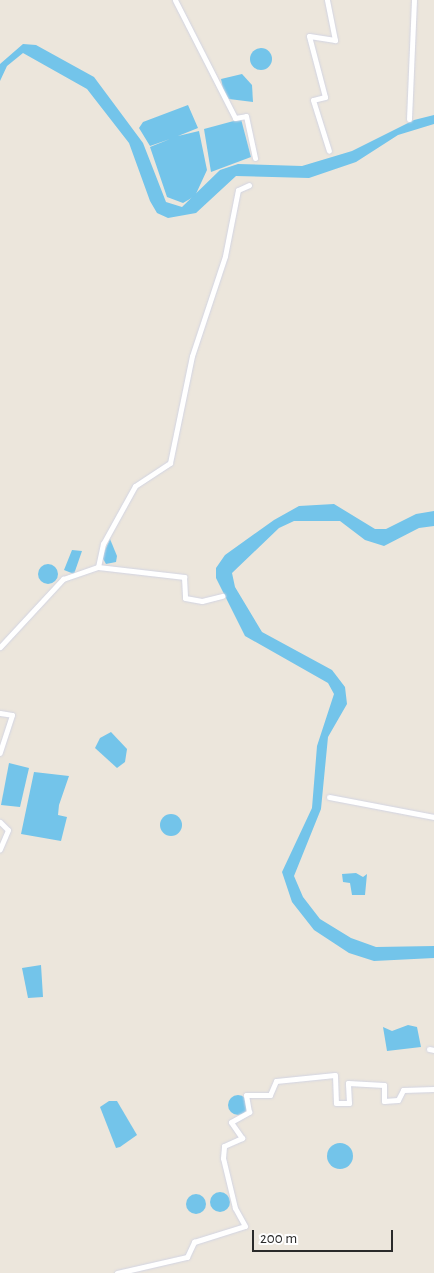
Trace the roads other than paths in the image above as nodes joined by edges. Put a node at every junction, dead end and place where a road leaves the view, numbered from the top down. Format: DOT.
graph roads {
  1 [pos="175,0"];
  2 [pos="327,0"];
  3 [pos="414,0"];
  4 [pos="410,119"];
  5 [pos="329,151"];
  6 [pos="255,158"];
  7 [pos="249,185"];
  8 [pos="98,567"];
  9 [pos="222,596"];
  10 [pos="0,648"];
  11 [pos="0,713"];
  12 [pos="0,753"];
  13 [pos="329,797"];
  14 [pos="434,817"];
  15 [pos="0,822"];
  16 [pos="0,849"];
  17 [pos="434,1088"];
  18 [pos="117,1273"];
  1 -- 6 [label="street"];
  2 -- 5 [label="street"];
  3 -- 4 [label="street"];
  7 -- 8 [label="street"];
  8 -- 9 [label="street"];
  8 -- 10 [label="street"];
  11 -- 12 [label="street"];
  13 -- 14 [label="street"];
  15 -- 16 [label="street"];
  17 -- 18 [label="street"];
}
